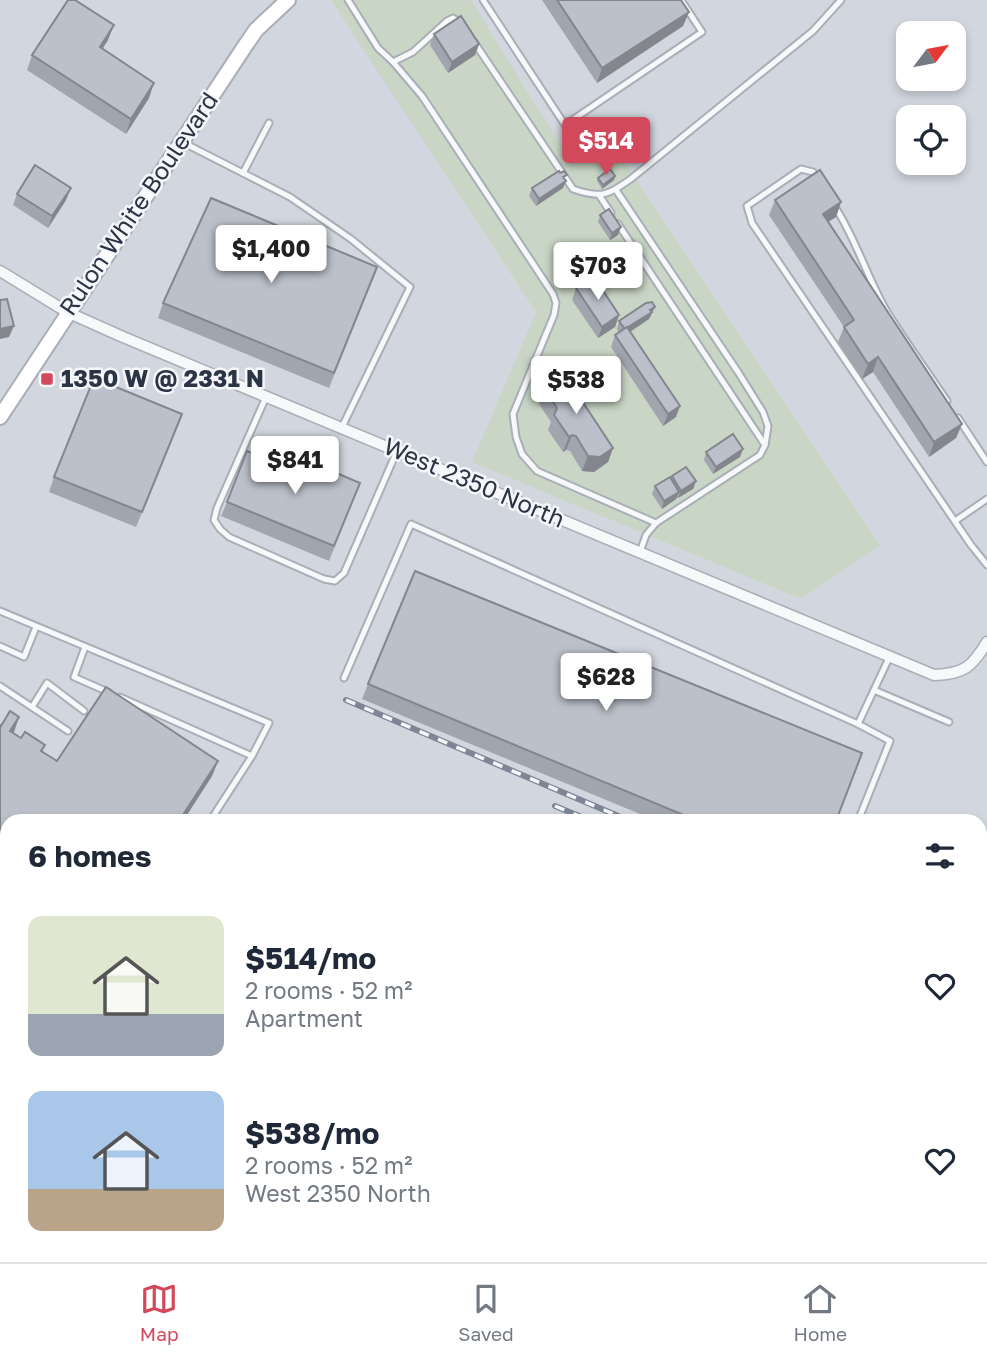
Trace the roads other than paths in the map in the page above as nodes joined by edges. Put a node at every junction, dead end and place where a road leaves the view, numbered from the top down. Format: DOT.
graph roads {
  1 [pos="288,0"];
  2 [pos="348,0"];
  3 [pos="483,0"];
  4 [pos="681,0"];
  5 [pos="841,0"];
  6 [pos="464,27"];
  7 [pos="469,33"];
  8 [pos="393,62"];
  9 [pos="269,123"];
  10 [pos="181,141"];
  11 [pos="243,173"];
  12 [pos="819,181"];
  13 [pos="616,190"];
  14 [pos="599,195"];
  15 [pos="831,201"];
  16 [pos="0,271"];
  17 [pos="67,312"];
  18 [pos="267,396"];
  19 [pos="0,416"];
  20 [pos="342,428"];
  21 [pos="765,445"];
  22 [pos="397,451"];
  23 [pos="987,462"];
  24 [pos="987,499"];
  25 [pos="954,521"];
  26 [pos="656,523"];
  27 [pos="640,552"];
  28 [pos="987,565"];
  29 [pos="0,611"];
  30 [pos="36,627"];
  31 [pos="987,642"];
  32 [pos="0,646"];
  33 [pos="85,647"];
  34 [pos="889,658"];
  35 [pos="344,678"];
  36 [pos="0,686"];
  37 [pos="874,690"];
  38 [pos="32,707"];
  39 [pos="84,711"];
  40 [pos="949,722"];
  41 [pos="858,724"];
  42 [pos="68,731"];
  43 [pos="252,756"];
  44 [pos="215,814"];
  45 [pos="861,814"];
  1 -- 10 [label="street, Rulon White Boulevard"];
  2 -- 8 [label="lane"];
  3 -- 4 [label="lane"];
  5 -- 13 [label="lane"];
  6 -- 8 [label="lane"];
  7 -- 14 [label="lane"];
  8 -- 26 [label="lane"];
  9 -- 11 [label="lane"];
  10 -- 11 [label="lane"];
  10 -- 17 [label="street, Rulon White Boulevard"];
  11 -- 20 [label="lane"];
  12 -- 25 [label="lane"];
  13 -- 14 [label="lane"];
  13 -- 21 [label="lane"];
  14 -- 21 [label="lane"];
  15 -- 23 [label="lane"];
  16 -- 17 [label="street, West 2350 North"];
  17 -- 18 [label="street, West 2350 North"];
  17 -- 19 [label="street, Rulon White Boulevard"];
  18 -- 20 [label="street, West 2350 North"];
  18 -- 22 [label="lane"];
  20 -- 22 [label="street, West 2350 North"];
  21 -- 26 [label="lane"];
  22 -- 27 [label="street, West 2350 North"];
  24 -- 25 [label="lane"];
  25 -- 28 [label="lane"];
  26 -- 27 [label="lane"];
  27 -- 34 [label="street, West 2350 North"];
  29 -- 30 [label="lane"];
  30 -- 32 [label="lane"];
  30 -- 33 [label="lane"];
  31 -- 34 [label="street, West 2350 North"];
  33 -- 43 [label="lane"];
  33 -- 43 [label="lane"];
  34 -- 37 [label="lane"];
  35 -- 41 [label="lane"];
  36 -- 38 [label="lane"];
  37 -- 40 [label="lane"];
  37 -- 41 [label="lane"];
  38 -- 39 [label="lane"];
  38 -- 42 [label="lane"];
  41 -- 45 [label="lane"];
  43 -- 44 [label="lane"];
}
